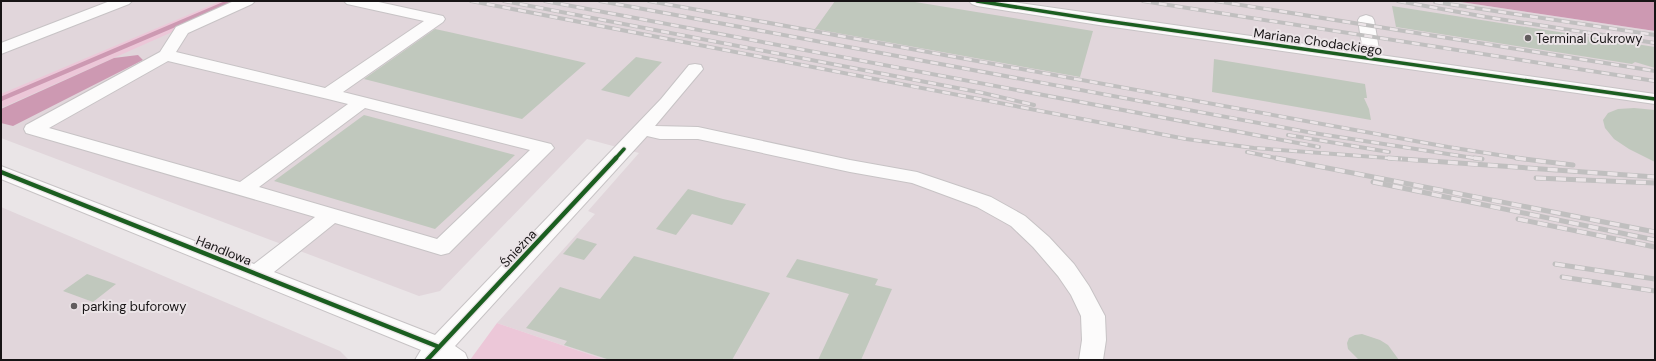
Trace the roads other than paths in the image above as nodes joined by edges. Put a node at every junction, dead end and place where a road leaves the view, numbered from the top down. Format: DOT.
graph roads {
  1 [pos="124,1"];
  2 [pos="247,1"];
  3 [pos="352,1"];
  4 [pos="978,1"];
  5 [pos="1366,20"];
  6 [pos="1,49"];
  7 [pos="166,55"];
  8 [pos="1372,59"];
  9 [pos="695,70"];
  10 [pos="328,94"];
  11 [pos="1655,100"];
  12 [pos="362,102"];
  13 [pos="642,129"];
  14 [pos="1,172"];
  15 [pos="243,189"];
  16 [pos="332,215"];
  17 [pos="257,274"];
  18 [pos="440,356"];
  19 [pos="1091,360"];
  1 -- 6 [label="street"];
  2 -- 7 [label="street"];
  3 -- 10 [label="street"];
  4 -- 8 [label="street, Mariana Chodackiego"];
  5 -- 8 [label="street"];
  7 -- 10 [label="street"];
  7 -- 15 [label="street"];
  8 -- 11 [label="street, Mariana Chodackiego"];
  9 -- 13 [label="street, Śnieżna"];
  10 -- 12 [label="street"];
  12 -- 15 [label="street"];
  12 -- 16 [label="street"];
  13 -- 18 [label="street, Śnieżna"];
  13 -- 19 [label="street"];
  14 -- 17 [label="street, Handlowa"];
  15 -- 16 [label="street"];
  16 -- 17 [label="street"];
  17 -- 18 [label="street, Handlowa"];
}
